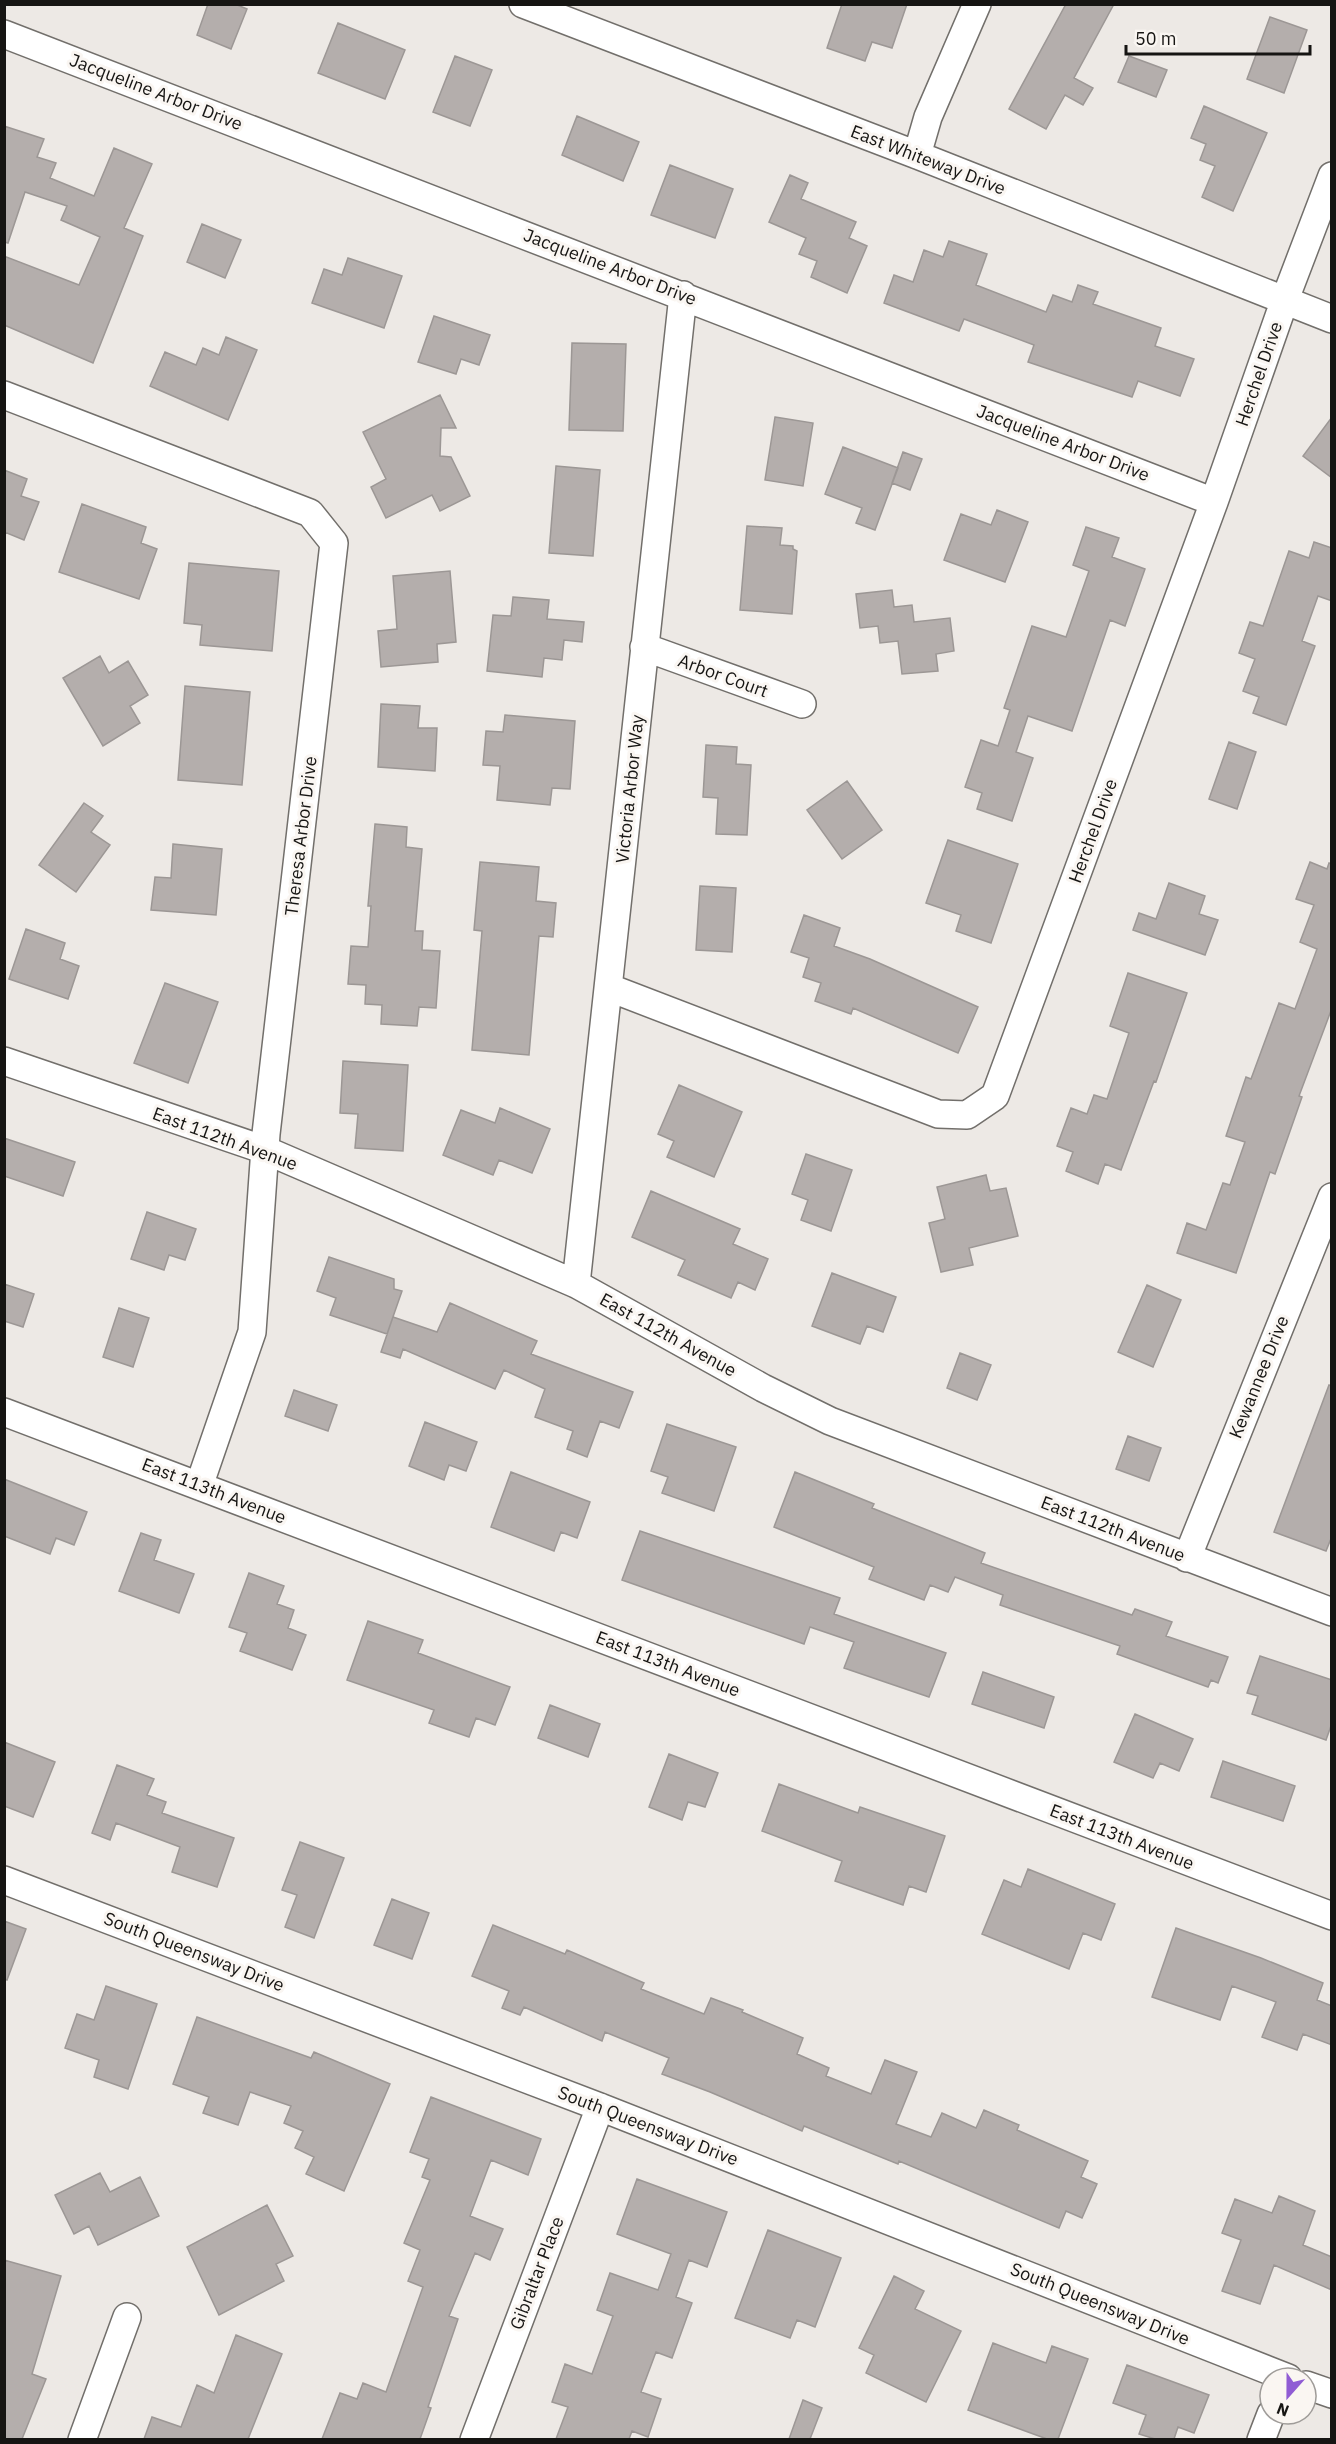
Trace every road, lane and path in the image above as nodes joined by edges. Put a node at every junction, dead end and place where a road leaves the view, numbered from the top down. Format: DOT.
graph roads {
  1 [pos="523,4"];
  2 [pos="977,4"];
  3 [pos="580,15"];
  4 [pos="4,34"];
  5 [pos="917,155"];
  6 [pos="1332,176"];
  7 [pos="683,294"];
  8 [pos="1284,302"];
  9 [pos="1332,319"];
  10 [pos="4,395"];
  11 [pos="1214,502"];
  12 [pos="644,647"];
  13 [pos="802,704"];
  14 [pos="610,988"];
  15 [pos="4,1061"];
  16 [pos="265,1150"];
  17 [pos="1332,1197"];
  18 [pos="576,1284"];
  19 [pos="4,1412"];
  20 [pos="199,1486"];
  21 [pos="1187,1558"];
  22 [pos="1332,1612"];
  23 [pos="4,1880"];
  24 [pos="1332,1916"];
  25 [pos="600,2107"];
  26 [pos="127,2317"];
  27 [pos="1258,2366"];
  28 [pos="82,2439"];
  29 [pos="474,2439"];
  1 -- 3 [label="street, East Whiteway Drive"];
  2 -- 5 [label="street"];
  3 -- 5 [label="street, East Whiteway Drive"];
  4 -- 7 [label="street, Jacqueline Arbor Drive"];
  5 -- 8 [label="street, East Whiteway Drive"];
  6 -- 8 [label="street, Herchel Drive"];
  7 -- 11 [label="street, Jacqueline Arbor Drive"];
  7 -- 12 [label="street, Victoria Arbor Way"];
  8 -- 9 [label="street, East Whiteway Drive"];
  8 -- 11 [label="street, Herchel Drive"];
  10 -- 16 [label="street, Theresa Arbor Drive"];
  11 -- 14 [label="street, Herchel Drive"];
  12 -- 13 [label="street, Arbor Court"];
  12 -- 14 [label="street, Victoria Arbor Way"];
  14 -- 18 [label="street, Victoria Arbor Way"];
  15 -- 16 [label="street, East 112th Avenue"];
  16 -- 18 [label="street, East 112th Avenue"];
  16 -- 20 [label="street, Theresa Arbor Drive"];
  17 -- 21 [label="street, Kewannee Drive"];
  18 -- 21 [label="street, East 112th Avenue"];
  19 -- 20 [label="street, East 113th Avenue"];
  20 -- 24 [label="street, East 113th Avenue"];
  21 -- 22 [label="street, East 112th Avenue"];
  23 -- 25 [label="street, South Queensway Drive"];
  25 -- 27 [label="street, South Queensway Drive"];
  25 -- 29 [label="street, Gibraltar Place"];
  26 -- 28 [label="street"];
}
